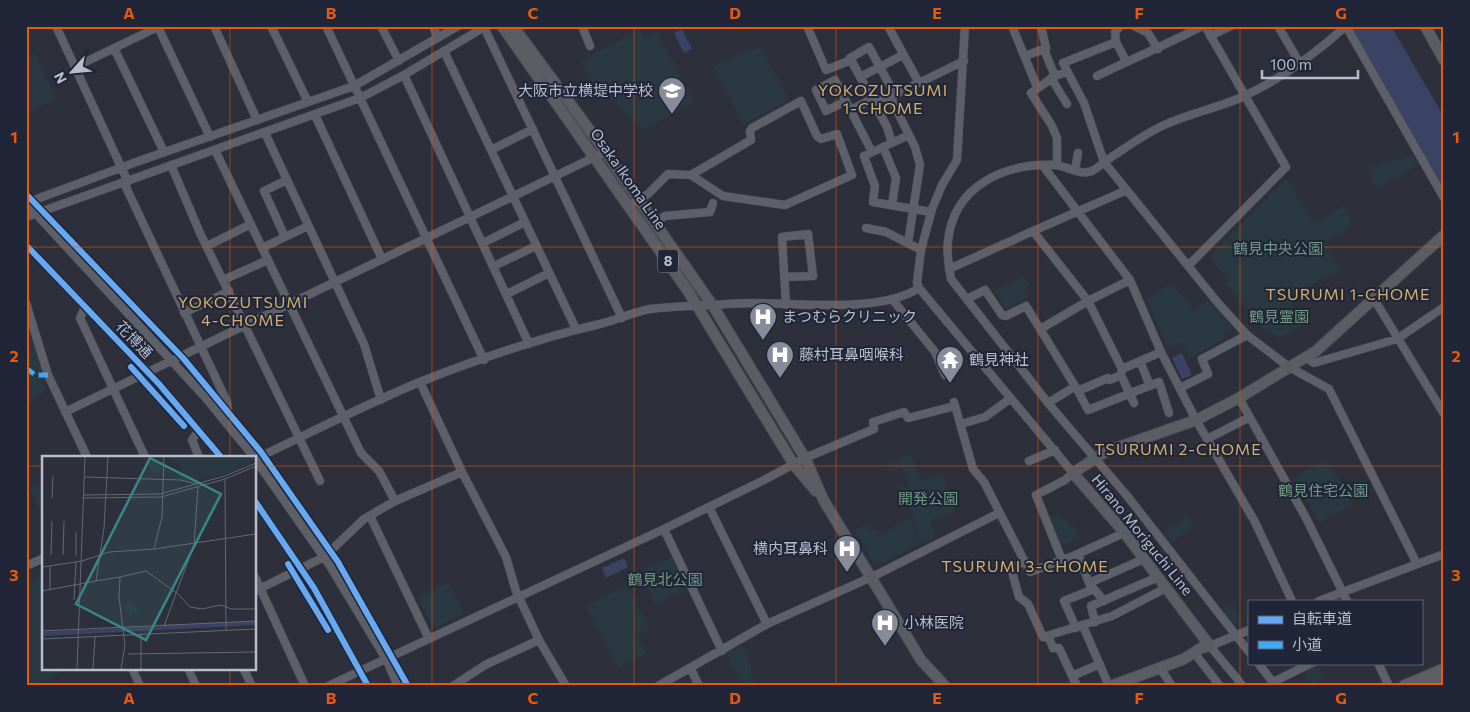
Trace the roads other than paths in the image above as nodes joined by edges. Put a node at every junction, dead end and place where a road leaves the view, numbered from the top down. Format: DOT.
graph roads {
  1 [pos="56,26"];
  2 [pos="214,26"];
  3 [pos="271,26"];
  4 [pos="326,26"];
  5 [pos="382,26"];
  6 [pos="433,26"];
  7 [pos="458,26"];
  8 [pos="502,26"];
  9 [pos="513,26"];
  10 [pos="582,26"];
  11 [pos="807,26"];
  12 [pos="888,26"];
  13 [pos="1012,26"];
  14 [pos="1041,26"];
  15 [pos="1120,26"];
  16 [pos="1134,26"];
  17 [pos="1204,26"];
  18 [pos="1231,26"];
  19 [pos="1278,26"];
  20 [pos="1346,26"];
  21 [pos="1425,26"];
  22 [pos="159,27"];
  23 [pos="485,27"];
  24 [pos="967,27"];
  25 [pos="1210,36"];
  26 [pos="438,38"];
  27 [pos="1116,42"];
  28 [pos="590,46"];
  29 [pos="114,48"];
  30 [pos="1046,48"];
  31 [pos="1158,49"];
  32 [pos="444,51"];
  33 [pos="903,55"];
  34 [pos="1024,56"];
  35 [pos="851,60"];
  36 [pos="1444,60"];
  37 [pos="399,61"];
  38 [pos="964,61"];
  39 [pos="1126,61"];
  40 [pos="1299,62"];
  41 [pos="880,66"];
  42 [pos="75,67"];
  43 [pos="1067,72"];
  44 [pos="404,75"];
  45 [pos="1097,76"];
  46 [pos="860,77"];
  47 [pos="1053,77"];
  48 [pos="918,83"];
  49 [pos="354,86"];
  50 [pos="1038,87"];
  51 [pos="1245,95"];
  52 [pos="893,96"];
  53 [pos="360,98"];
  54 [pos="872,98"];
  55 [pos="846,101"];
  56 [pos="308,102"];
  57 [pos="1067,104"];
  58 [pos="851,110"];
  59 [pos="315,116"];
  60 [pos="257,120"];
  61 [pos="234,128"];
  62 [pos="533,129"];
  63 [pos="265,133"];
  64 [pos="909,135"];
  65 [pos="210,136"];
  66 [pos="239,142"];
  67 [pos="892,143"];
  68 [pos="883,147"];
  69 [pos="215,150"];
  70 [pos="491,150"];
  71 [pos="164,152"];
  72 [pos="606,152"];
  73 [pos="872,152"];
  74 [pos="1078,153"];
  75 [pos="595,158"];
  76 [pos="1104,162"];
  77 [pos="170,165"];
  78 [pos="1057,165"];
  79 [pos="1043,166"];
  80 [pos="123,169"];
  81 [pos="1075,170"];
  82 [pos="691,174"];
  83 [pos="556,176"];
  84 [pos="287,180"];
  85 [pos="126,182"];
  86 [pos="1127,190"];
  87 [pos="513,197"];
  88 [pos="1444,198"];
  89 [pos="639,199"];
  90 [pos="26,203"];
  91 [pos="713,203"];
  92 [pos="892,205"];
  93 [pos="629,206"];
  94 [pos="914,208"];
  95 [pos="1078,211"];
  96 [pos="931,212"];
  97 [pos="38,214"];
  98 [pos="26,218"];
  99 [pos="472,218"];
  100 [pos="525,222"];
  101 [pos="655,222"];
  102 [pos="251,224"];
  103 [pos="308,226"];
  104 [pos="866,228"];
  105 [pos="1032,231"];
  106 [pos="1444,236"];
  107 [pos="285,237"];
  108 [pos="427,239"];
  109 [pos="483,243"];
  110 [pos="908,243"];
  111 [pos="26,245"];
  112 [pos="206,246"];
  113 [pos="536,246"];
  114 [pos="262,248"];
  115 [pos="921,250"];
  116 [pos="382,259"];
  117 [pos="268,260"];
  118 [pos="1189,265"];
  119 [pos="494,266"];
  120 [pos="950,269"];
  121 [pos="549,273"];
  122 [pos="786,278"];
  123 [pos="223,280"];
  124 [pos="1130,280"];
  125 [pos="334,282"];
  126 [pos="919,288"];
  127 [pos="229,291"];
  128 [pos="507,294"];
  129 [pos="892,299"];
  130 [pos="1374,299"];
  131 [pos="968,300"];
  132 [pos="1088,301"];
  133 [pos="26,303"];
  134 [pos="289,303"];
  135 [pos="786,305"];
  136 [pos="698,306"];
  137 [pos="713,306"];
  138 [pos="85,307"];
  139 [pos="1444,307"];
  140 [pos="184,313"];
  141 [pos="622,318"];
  142 [pos="245,324"];
  143 [pos="1042,328"];
  144 [pos="576,329"];
  145 [pos="1247,335"];
  146 [pos="1397,338"];
  147 [pos="530,344"];
  148 [pos="200,346"];
  149 [pos="1161,352"];
  150 [pos="1305,357"];
  151 [pos="171,360"];
  152 [pos="484,360"];
  153 [pos="1140,361"];
  154 [pos="1289,368"];
  155 [pos="147,371"];
  156 [pos="1121,372"];
  157 [pos="945,375"];
  158 [pos="420,382"];
  159 [pos="1150,386"];
  160 [pos="112,388"];
  161 [pos="1180,388"];
  162 [pos="1076,389"];
  163 [pos="1129,392"];
  164 [pos="1011,398"];
  165 [pos="1239,398"];
  166 [pos="381,400"];
  167 [pos="1048,402"];
  168 [pos="1134,402"];
  169 [pos="65,412"];
  170 [pos="1169,413"];
  171 [pos="1444,414"];
  172 [pos="221,417"];
  173 [pos="344,417"];
  174 [pos="1248,418"];
  175 [pos="1196,420"];
  176 [pos="961,424"];
  177 [pos="199,430"];
  178 [pos="300,438"];
  179 [pos="1207,439"];
  180 [pos="1054,450"];
  181 [pos="87,456"];
  182 [pos="145,456"];
  183 [pos="199,456"];
  184 [pos="219,456"];
  185 [pos="253,456"];
  186 [pos="256,458"];
  187 [pos="804,458"];
  188 [pos="1095,458"];
  189 [pos="256,459"];
  190 [pos="1029,461"];
  191 [pos="794,465"];
  192 [pos="462,472"];
  193 [pos="1073,473"];
  194 [pos="320,481"];
  195 [pos="395,501"];
  196 [pos="824,501"];
  197 [pos="256,502"];
  198 [pos="709,507"];
  199 [pos="999,513"];
  200 [pos="370,516"];
  201 [pos="664,529"];
  202 [pos="1124,533"];
  203 [pos="1078,554"];
  204 [pos="1444,554"];
  205 [pos="324,557"];
  206 [pos="42,559"];
  207 [pos="1144,559"];
  208 [pos="1062,560"];
  209 [pos="1025,561"];
  210 [pos="1417,564"];
  211 [pos="26,566"];
  212 [pos="301,569"];
  213 [pos="870,577"];
  214 [pos="1158,577"];
  215 [pos="1092,586"];
  216 [pos="1166,588"];
  217 [pos="258,590"];
  218 [pos="1342,590"];
  219 [pos="519,598"];
  220 [pos="1292,600"];
  221 [pos="1321,600"];
  222 [pos="1347,600"];
  223 [pos="1104,601"];
  224 [pos="1095,622"];
  225 [pos="767,624"];
  226 [pos="1080,627"];
  227 [pos="1248,630"];
  228 [pos="1235,636"];
  229 [pos="1043,637"];
  230 [pos="429,639"];
  231 [pos="539,640"];
  232 [pos="1210,646"];
  233 [pos="722,651"];
  234 [pos="1248,651"];
  235 [pos="1195,654"];
  236 [pos="386,659"];
  237 [pos="1100,664"];
  238 [pos="1259,664"];
  239 [pos="1310,664"];
  240 [pos="1378,664"];
  241 [pos="1160,668"];
  242 [pos="691,669"];
  243 [pos="1444,669"];
  244 [pos="133,670"];
  245 [pos="189,670"];
  246 [pos="245,670"];
  247 [pos="361,671"];
  248 [pos="1072,676"];
  249 [pos="1444,678"];
  250 [pos="462,683"];
  251 [pos="1274,684"];
  252 [pos="1115,685"];
  253 [pos="140,686"];
  254 [pos="196,686"];
  255 [pos="252,686"];
  256 [pos="305,686"];
  257 [pos="328,686"];
  258 [pos="368,686"];
  259 [pos="398,686"];
  260 [pos="453,686"];
  261 [pos="566,686"];
  262 [pos="658,686"];
  263 [pos="699,686"];
  264 [pos="945,686"];
  265 [pos="1077,686"];
  266 [pos="1172,686"];
  267 [pos="1220,686"];
  268 [pos="1243,686"];
  269 [pos="1389,686"];
  270 [pos="1404,686"];
  271 [pos="1428,686"];
  1 -- 42 [label="street"];
  2 -- 60 [label="street"];
  3 -- 56 [label="street"];
  4 -- 49 [label="street"];
  5 -- 37 [label="street"];
  6 -- 26 [label="street"];
  7 -- 26 [label="street"];
  8 -- 75 [label="main road, Osaka Ikoma Line / 8"];
  9 -- 72 [label="main road, Osaka Ikoma Line / 8"];
  10 -- 28 [label="street"];
  11 -- 35 [label="street"];
  12 -- 33 [label="street"];
  13 -- 34 [label="street"];
  14 -- 30 [label="street"];
  15 -- 27 [label="street"];
  16 -- 31 [label="street"];
  17 -- 25 [label="street"];
  17 -- 31 [label="street"];
  18 -- 25 [label="street"];
  19 -- 40 [label="street"];
  20 -- 40 [label="street"];
  20 -- 88 [label="street"];
  21 -- 36 [label="main road"];
  22 -- 29 [label="street"];
  22 -- 65 [label="street"];
  23 -- 32 [label="street"];
  23 -- 62 [label="street"];
  24 -- 38 [label="street"];
  25 -- 51 [label="street"];
  26 -- 37 [label="street"];
  27 -- 39 [label="street"];
  27 -- 43 [label="street"];
  29 -- 42 [label="street"];
  29 -- 71 [label="street"];
  30 -- 34 [label="street"];
  30 -- 47 [label="street"];
  31 -- 39 [label="street"];
  32 -- 44 [label="street"];
  32 -- 70 [label="street"];
  33 -- 41 [label="street"];
  33 -- 48 [label="street"];
  34 -- 50 [label="street"];
  35 -- 41 [label="street"];
  35 -- 46 [label="street"];
  37 -- 49 [label="street"];
  38 -- 48 [label="street"];
  38 -- 96 [label="street"];
  39 -- 45 [label="street"];
  40 -- 51 [label="street"];
  41 -- 46 [label="street"];
  41 -- 52 [label="street"];
  42 -- 80 [label="street"];
  43 -- 47 [label="street"];
  43 -- 76 [label="street"];
  44 -- 53 [label="street"];
  44 -- 99 [label="street"];
  46 -- 54 [label="street"];
  47 -- 50 [label="street"];
  47 -- 57 [label="street"];
  48 -- 52 [label="street"];
  49 -- 53 [label="street"];
  49 -- 56 [label="street"];
  50 -- 78 [label="street"];
  51 -- 76 [label="street"];
  51 -- 118 [label="street"];
  52 -- 54 [label="street"];
  52 -- 64 [label="street"];
  53 -- 59 [label="street"];
  53 -- 108 [label="street"];
  54 -- 58 [label="street"];
  54 -- 67 [label="street"];
  55 -- 58 [label="street"];
  56 -- 60 [label="street"];
  58 -- 73 [label="street"];
  59 -- 63 [label="street"];
  59 -- 116 [label="street"];
  60 -- 61 [label="street"];
  61 -- 65 [label="street"];
  61 -- 66 [label="street"];
  62 -- 70 [label="street"];
  62 -- 83 [label="street"];
  63 -- 66 [label="street"];
  63 -- 84 [label="street"];
  64 -- 67 [label="street"];
  64 -- 94 [label="street"];
  65 -- 71 [label="street"];
  66 -- 69 [label="street"];
  67 -- 68 [label="street"];
  68 -- 73 [label="street"];
  68 -- 92 [label="street"];
  69 -- 77 [label="street"];
  69 -- 102 [label="street"];
  70 -- 87 [label="street"];
  71 -- 80 [label="street"];
  72 -- 75 [label="street"];
  72 -- 89 [label="main road, Osaka Ikoma Line / 8"];
  73 -- 92 [label="street"];
  74 -- 81 [label="street"];
  75 -- 83 [label="street"];
  75 -- 93 [label="main road, Osaka Ikoma Line / 8"];
  76 -- 81 [label="street"];
  76 -- 86 [label="street"];
  77 -- 85 [label="street"];
  77 -- 112 [label="street"];
  78 -- 79 [label="street"];
  78 -- 81 [label="street"];
  79 -- 95 [label="street"];
  79 -- 120 [label="street"];
  80 -- 85 [label="street"];
  80 -- 90 [label="street"];
  82 -- 82 [label="street"];
  82 -- 89 [label="street"];
  83 -- 87 [label="street"];
  83 -- 141 [label="street"];
  84 -- 103 [label="street"];
  84 -- 107 [label="street"];
  85 -- 97 [label="street"];
  85 -- 140 [label="street"];
  86 -- 95 [label="street"];
  86 -- 118 [label="street"];
  87 -- 99 [label="street"];
  87 -- 100 [label="street"];
  89 -- 93 [label="street"];
  89 -- 101 [label="main road, Osaka Ikoma Line / 8"];
  90 -- 97 [label="street, 花博通"];
  91 -- 101 [label="street"];
  92 -- 94 [label="street"];
  93 -- 136 [label="main road, Osaka Ikoma Line / 8"];
  94 -- 96 [label="street"];
  94 -- 110 [label="street"];
  95 -- 105 [label="street"];
  95 -- 124 [label="street"];
  96 -- 115 [label="street"];
  97 -- 98 [label="street"];
  97 -- 151 [label="street, 花博通"];
  99 -- 108 [label="street"];
  99 -- 109 [label="street"];
  100 -- 109 [label="street"];
  100 -- 113 [label="street"];
  101 -- 137 [label="main road, Osaka Ikoma Line / 8"];
  102 -- 112 [label="street"];
  102 -- 114 [label="street"];
  103 -- 107 [label="street"];
  103 -- 125 [label="street"];
  104 -- 110 [label="street"];
  105 -- 120 [label="street"];
  105 -- 132 [label="street"];
  106 -- 130 [label="main road, Hirano Moriguchi Line"];
  107 -- 114 [label="street"];
  108 -- 116 [label="street"];
  108 -- 152 [label="street"];
  109 -- 119 [label="street"];
  110 -- 115 [label="street"];
  111 -- 138 [label="street, 花博通"];
  112 -- 123 [label="street"];
  113 -- 119 [label="street"];
  113 -- 121 [label="street"];
  114 -- 117 [label="street"];
  115 -- 126 [label="street"];
  116 -- 125 [label="street"];
  117 -- 123 [label="street"];
  117 -- 134 [label="street"];
  118 -- 145 [label="street"];
  119 -- 128 [label="street"];
  120 -- 131 [label="street"];
  121 -- 128 [label="street"];
  121 -- 144 [label="street"];
  122 -- 122 [label="street"];
  122 -- 135 [label="street"];
  123 -- 127 [label="street"];
  124 -- 132 [label="street"];
  124 -- 149 [label="street"];
  125 -- 134 [label="street"];
  125 -- 166 [label="street"];
  126 -- 129 [label="street"];
  126 -- 164 [label="street"];
  127 -- 140 [label="street"];
  127 -- 142 [label="street"];
  128 -- 147 [label="street"];
  129 -- 135 [label="street"];
  129 -- 157 [label="street"];
  130 -- 146 [label="street"];
  130 -- 150 [label="main road, Hirano Moriguchi Line"];
  131 -- 143 [label="street"];
  131 -- 167 [label="street"];
  132 -- 143 [label="street"];
  132 -- 156 [label="street"];
  133 -- 169 [label="street"];
  134 -- 142 [label="street"];
  134 -- 173 [label="street"];
  135 -- 137 [label="street"];
  136 -- 137 [label="street"];
  136 -- 141 [label="street"];
  136 -- 191 [label="main road, Osaka Ikoma Line / 8"];
  137 -- 187 [label="main road, Osaka Ikoma Line / 8"];
  138 -- 155 [label="street, 花博通"];
  138 -- 160 [label="street"];
  139 -- 146 [label="street"];
  140 -- 148 [label="street"];
  141 -- 144 [label="street"];
  142 -- 148 [label="street"];
  142 -- 178 [label="street"];
  143 -- 162 [label="street"];
  144 -- 147 [label="street"];
  145 -- 154 [label="street"];
  145 -- 161 [label="street"];
  146 -- 150 [label="street"];
  146 -- 171 [label="street"];
  147 -- 152 [label="street"];
  148 -- 151 [label="street"];
  148 -- 172 [label="street"];
  149 -- 153 [label="street"];
  149 -- 161 [label="street"];
  150 -- 154 [label="main road, Hirano Moriguchi Line"];
  151 -- 155 [label="street"];
  151 -- 172 [label="street, 花博通"];
  152 -- 158 [label="street"];
  153 -- 156 [label="street"];
  153 -- 159 [label="street"];
  154 -- 165 [label="main road, Hirano Moriguchi Line"];
  154 -- 210 [label="street"];
  155 -- 160 [label="street"];
  155 -- 177 [label="street, 花博通"];
  156 -- 162 [label="street"];
  156 -- 163 [label="street"];
  158 -- 166 [label="street"];
  158 -- 192 [label="street"];
  159 -- 163 [label="street"];
  159 -- 170 [label="street"];
  160 -- 169 [label="street"];
  160 -- 182 [label="street"];
  161 -- 175 [label="street"];
  162 -- 163 [label="street"];
  162 -- 167 [label="street"];
  163 -- 168 [label="street"];
  164 -- 176 [label="street"];
  164 -- 180 [label="street"];
  165 -- 174 [label="street"];
  165 -- 175 [label="main road, Hirano Moriguchi Line"];
  166 -- 173 [label="street"];
  167 -- 188 [label="street"];
  169 -- 181 [label="street"];
  172 -- 185 [label="street, 花博通"];
  173 -- 178 [label="street"];
  173 -- 195 [label="street"];
  174 -- 179 [label="street"];
  174 -- 218 [label="street"];
  175 -- 179 [label="street"];
  175 -- 188 [label="main road, Hirano Moriguchi Line"];
  176 -- 187 [label="street"];
  176 -- 199 [label="street"];
  177 -- 183 [label="street"];
  177 -- 184 [label="street, 花博通"];
  178 -- 186 [label="street"];
  178 -- 194 [label="street"];
  179 -- 220 [label="street"];
  180 -- 190 [label="street"];
  180 -- 193 [label="street"];
  187 -- 191 [label="street"];
  187 -- 196 [label="main road, Osaka Ikoma Line / 8"];
  188 -- 193 [label="main road, Hirano Moriguchi Line"];
  188 -- 228 [label="street"];
  189 -- 205 [label="street, 花博通"];
  191 -- 196 [label="main road, Osaka Ikoma Line / 8"];
  191 -- 198 [label="street"];
  192 -- 195 [label="street"];
  192 -- 219 [label="street"];
  193 -- 202 [label="main road, Hirano Moriguchi Line"];
  193 -- 208 [label="street"];
  195 -- 200 [label="street"];
  196 -- 213 [label="main road, Osaka Ikoma Line / 8"];
  197 -- 212 [label="street"];
  198 -- 201 [label="street"];
  198 -- 225 [label="street"];
  199 -- 209 [label="street"];
  199 -- 213 [label="street"];
  200 -- 205 [label="street"];
  200 -- 230 [label="street"];
  201 -- 219 [label="street"];
  201 -- 233 [label="street"];
  202 -- 203 [label="street"];
  202 -- 207 [label="main road, Hirano Moriguchi Line"];
  203 -- 208 [label="street"];
  203 -- 215 [label="street"];
  204 -- 210 [label="street"];
  205 -- 212 [label="street"];
  205 -- 236 [label="street, 花博通"];
  206 -- 211 [label="street"];
  207 -- 214 [label="main road, Hirano Moriguchi Line"];
  207 -- 215 [label="street"];
  208 -- 209 [label="street"];
  209 -- 229 [label="street"];
  210 -- 218 [label="street"];
  212 -- 217 [label="street"];
  212 -- 247 [label="street"];
  213 -- 225 [label="street"];
  213 -- 264 [label="main road, Osaka Ikoma Line / 8"];
  214 -- 216 [label="main road, Hirano Moriguchi Line"];
  214 -- 223 [label="street"];
  215 -- 223 [label="street"];
  215 -- 226 [label="street"];
  216 -- 224 [label="street"];
  216 -- 232 [label="main road, Hirano Moriguchi Line"];
  217 -- 256 [label="street"];
  218 -- 221 [label="street"];
  218 -- 222 [label="street"];
  219 -- 230 [label="street"];
  219 -- 231 [label="street"];
  223 -- 224 [label="street"];
  224 -- 226 [label="street"];
  225 -- 233 [label="street"];
  226 -- 229 [label="street"];
  226 -- 237 [label="street"];
  227 -- 228 [label="street"];
  228 -- 232 [label="street"];
  228 -- 234 [label="street"];
  229 -- 248 [label="street"];
  230 -- 236 [label="street"];
  231 -- 250 [label="street"];
  231 -- 261 [label="street"];
  232 -- 235 [label="main road"];
  232 -- 268 [label="street"];
  233 -- 242 [label="street"];
  235 -- 241 [label="main road"];
  235 -- 267 [label="street"];
  236 -- 247 [label="street"];
  236 -- 259 [label="street, 花博通"];
  237 -- 248 [label="street"];
  237 -- 252 [label="street"];
  238 -- 251 [label="street"];
  239 -- 251 [label="street"];
  240 -- 269 [label="street"];
  241 -- 252 [label="main road"];
  241 -- 266 [label="street"];
  242 -- 262 [label="street"];
  242 -- 263 [label="street"];
  243 -- 270 [label="highway"];
  244 -- 253 [label="street"];
  245 -- 254 [label="street"];
  246 -- 255 [label="street"];
  247 -- 257 [label="street"];
  247 -- 258 [label="street"];
  248 -- 265 [label="street"];
  249 -- 271 [label="highway"];
  250 -- 260 [label="street"];
}
